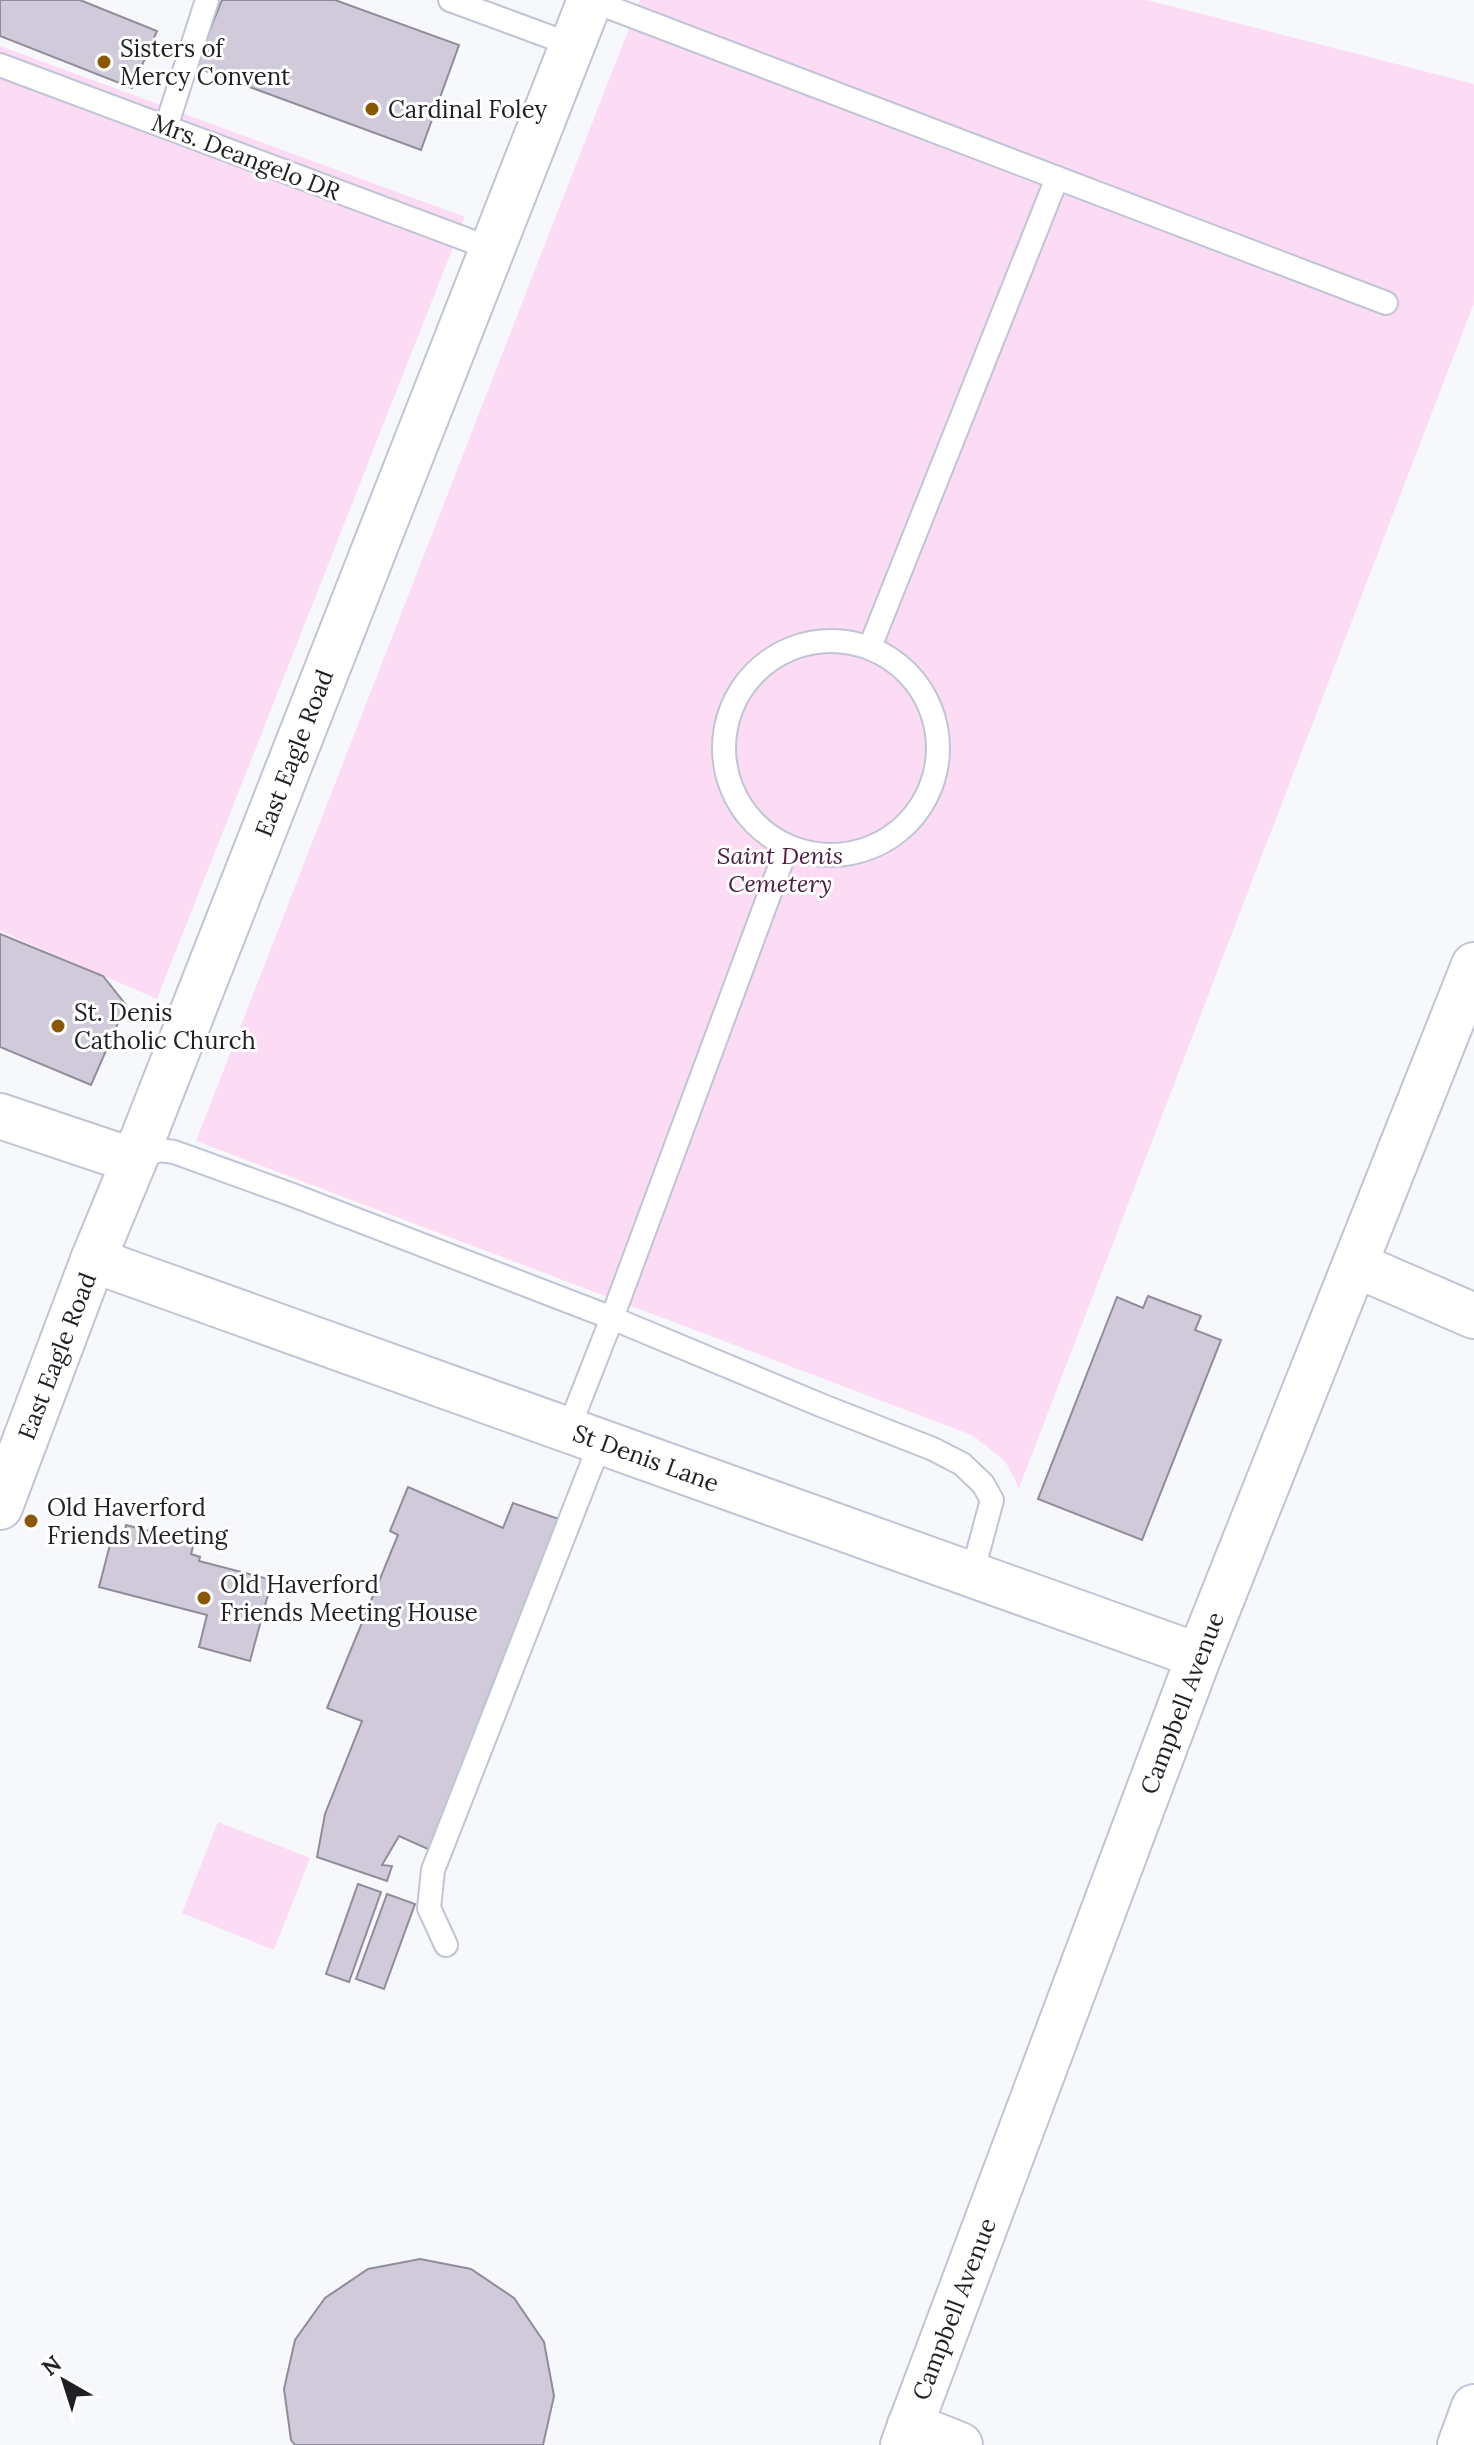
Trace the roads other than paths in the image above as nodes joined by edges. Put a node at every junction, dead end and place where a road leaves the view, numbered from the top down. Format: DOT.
graph roads {
  1 [pos="207,0"];
  2 [pos="450,0"];
  3 [pos="590,0"];
  4 [pos="572,45"];
  5 [pos="0,65"];
  6 [pos="166,127"];
  7 [pos="1057,178"];
  8 [pos="492,249"];
  9 [pos="1386,303"];
  10 [pos="870,647"];
  11 [pos="787,847"];
  12 [pos="1474,965"];
  13 [pos="0,1116"];
  14 [pos="134,1161"];
  15 [pos="93,1260"];
  16 [pos="1356,1265"];
  17 [pos="1474,1316"];
  18 [pos="612,1318"];
  19 [pos="584,1436"];
  20 [pos="0,1507"];
  21 [pos="972,1574"];
  22 [pos="1199,1656"];
  23 [pos="446,1945"];
  24 [pos="1474,2407"];
  25 [pos="907,2435"];
  26 [pos="960,2445"];
  27 [pos="1460,2445"];
  1 -- 6 [label="lane"];
  2 -- 4 [label="lane"];
  3 -- 4 [label="street, East Eagle Road"];
  3 -- 7 [label="lane"];
  4 -- 8 [label="street, East Eagle Road"];
  5 -- 6 [label="lane, Mrs. Deangelo DR"];
  6 -- 8 [label="lane, Mrs. Deangelo DR"];
  7 -- 9 [label="lane"];
  7 -- 10 [label="lane"];
  8 -- 14 [label="street, East Eagle Road"];
  10 -- 11 [label="lane"];
  10 -- 11 [label="lane"];
  11 -- 18 [label="lane"];
  12 -- 16 [label="street, Campbell Avenue"];
  13 -- 14 [label="street"];
  14 -- 15 [label="street, East Eagle Road"];
  14 -- 18 [label="lane"];
  15 -- 19 [label="street, St Denis Lane"];
  15 -- 20 [label="street, East Eagle Road"];
  16 -- 17 [label="street"];
  16 -- 22 [label="street, Campbell Avenue"];
  18 -- 19 [label="lane"];
  18 -- 21 [label="lane"];
  19 -- 21 [label="street, St Denis Lane"];
  19 -- 23 [label="lane"];
  21 -- 22 [label="street, St Denis Lane"];
  22 -- 25 [label="street, Campbell Avenue"];
  24 -- 27 [label="street"];
  25 -- 26 [label="street"];
}
